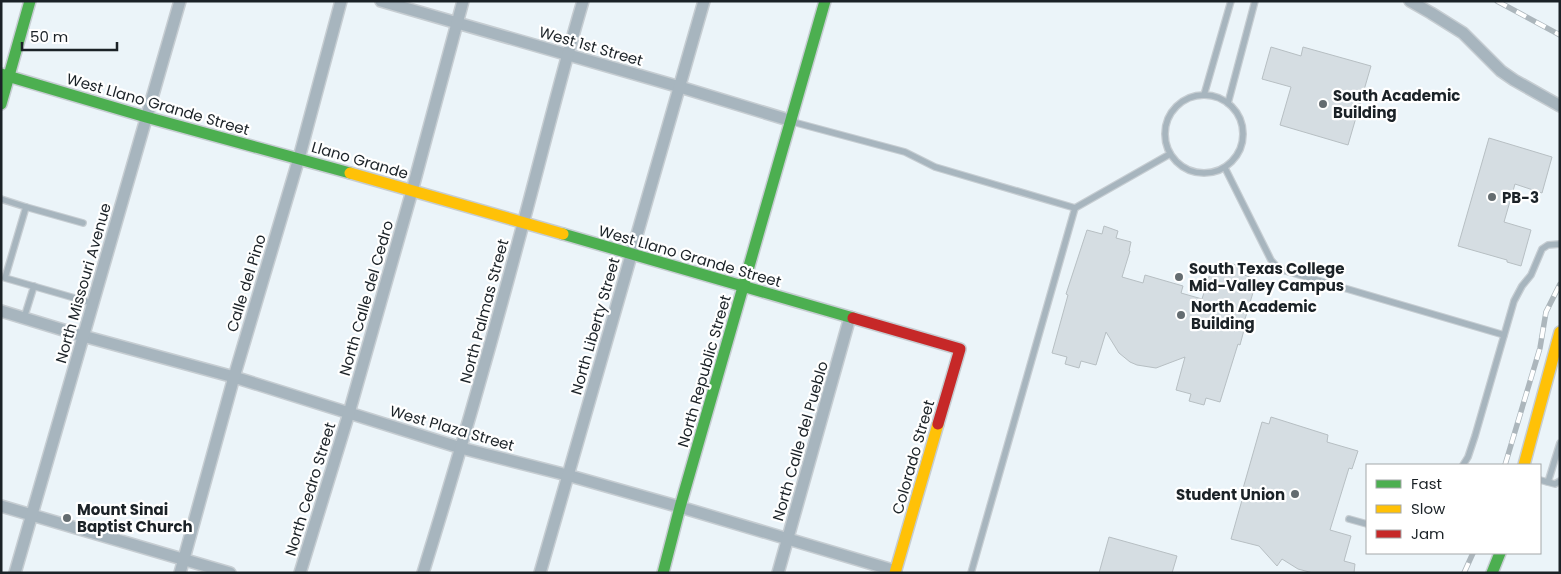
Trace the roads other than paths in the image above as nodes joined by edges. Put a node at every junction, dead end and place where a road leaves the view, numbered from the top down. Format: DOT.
graph roads {
  1 [pos="30,1"];
  2 [pos="180,1"];
  3 [pos="341,1"];
  4 [pos="381,1"];
  5 [pos="463,1"];
  6 [pos="583,1"];
  7 [pos="704,1"];
  8 [pos="826,1"];
  9 [pos="1231,1"];
  10 [pos="1255,1"];
  11 [pos="1410,1"];
  12 [pos="457,24"];
  13 [pos="567,55"];
  14 [pos="5,75"];
  15 [pos="680,87"];
  16 [pos="1204,95"];
  17 [pos="1228,103"];
  18 [pos="1,104"];
  19 [pos="1560,106"];
  20 [pos="146,117"];
  21 [pos="792,121"];
  22 [pos="1170,154"];
  23 [pos="299,158"];
  24 [pos="1225,168"];
  25 [pos="412,191"];
  26 [pos="1,200"];
  27 [pos="26,206"];
  28 [pos="1075,208"];
  29 [pos="83,223"];
  30 [pos="524,224"];
  31 [pos="1560,244"];
  32 [pos="632,255"];
  33 [pos="34,286"];
  34 [pos="744,287"];
  35 [pos="92,303"];
  36 [pos="1,311"];
  37 [pos="24,318"];
  38 [pos="850,318"];
  39 [pos="1560,332"];
  40 [pos="1504,335"];
  41 [pos="83,336"];
  42 [pos="960,349"];
  43 [pos="234,377"];
  44 [pos="349,413"];
  45 [pos="1560,443"];
  46 [pos="461,448"];
  47 [pos="1464,464"];
  48 [pos="1524,464"];
  49 [pos="567,475"];
  50 [pos="1541,480"];
  51 [pos="1560,481"];
  52 [pos="1548,482"];
  53 [pos="1,506"];
  54 [pos="680,507"];
  55 [pos="32,515"];
  56 [pos="1349,519"];
  57 [pos="1366,524"];
  58 [pos="788,540"];
  59 [pos="1500,554"];
  60 [pos="184,559"];
  61 [pos="896,572"];
  62 [pos="15,573"];
  63 [pos="180,573"];
  64 [pos="230,573"];
  65 [pos="300,573"];
  66 [pos="423,573"];
  67 [pos="540,573"];
  68 [pos="663,573"];
  69 [pos="778,573"];
  70 [pos="971,573"];
  71 [pos="1492,573"];
  1 -- 14 [label="street"];
  2 -- 20 [label="street, North Missouri Avenue"];
  3 -- 23 [label="street, Calle del Pino"];
  4 -- 12 [label="street, West 1st Street"];
  5 -- 12 [label="street"];
  6 -- 13 [label="street, North Palmas Street"];
  7 -- 15 [label="street, North Liberty Street"];
  8 -- 21 [label="street, North Republic Street"];
  9 -- 16 [label="lane"];
  10 -- 17 [label="lane"];
  11 -- 19 [label="street"];
  12 -- 13 [label="street, West 1st Street"];
  12 -- 25 [label="street"];
  13 -- 15 [label="street, West 1st Street"];
  13 -- 30 [label="street, North Palmas Street"];
  14 -- 18 [label="street"];
  14 -- 20 [label="street, West Llano Grande Street"];
  15 -- 21 [label="street, West 1st Street"];
  15 -- 32 [label="street, North Liberty Street"];
  16 -- 17 [label="lane"];
  16 -- 22 [label="lane"];
  17 -- 24 [label="lane"];
  20 -- 23 [label="street, West Llano Grande Street"];
  20 -- 35 [label="street, North Missouri Avenue"];
  21 -- 28 [label="lane"];
  21 -- 34 [label="street, North Republic Street"];
  22 -- 24 [label="lane"];
  22 -- 28 [label="lane"];
  23 -- 25 [label="street, Llano Grande"];
  23 -- 43 [label="street, Calle del Pino"];
  24 -- 40 [label="lane"];
  25 -- 30 [label="street, West Llano Grande Street"];
  25 -- 44 [label="street, North Calle del Cedro"];
  26 -- 27 [label="lane"];
  27 -- 29 [label="lane"];
  27 -- 33 [label="lane"];
  28 -- 70 [label="lane"];
  30 -- 32 [label="street, West Llano Grande Street"];
  30 -- 46 [label="street, North Palmas Street"];
  31 -- 40 [label="lane"];
  32 -- 34 [label="street, West Llano Grande Street"];
  32 -- 49 [label="street, North Liberty Street"];
  33 -- 35 [label="lane"];
  33 -- 37 [label="lane"];
  34 -- 38 [label="street, West Llano Grande Street"];
  34 -- 54 [label="street, North Republic Street"];
  35 -- 41 [label="street, North Missouri Avenue"];
  36 -- 37 [label="street, West Plaza Street"];
  37 -- 41 [label="street, West Plaza Street"];
  38 -- 42 [label="street, West Llano Grande Street"];
  38 -- 58 [label="street, North Calle del Pueblo"];
  39 -- 48 [label="street"];
  40 -- 47 [label="lane"];
  41 -- 43 [label="street, West Plaza Street"];
  41 -- 55 [label="street, North Missouri Avenue"];
  42 -- 61 [label="street, Colorado Street"];
  43 -- 44 [label="street, West Plaza Street"];
  43 -- 60 [label="street, Calle del Pino"];
  44 -- 46 [label="street, West Plaza Street"];
  44 -- 65 [label="street, North Cedro Street"];
  45 -- 52 [label="lane"];
  46 -- 49 [label="street, West Plaza Street"];
  46 -- 66 [label="street, North Palmas Street"];
  49 -- 54 [label="street, West Plaza Street"];
  49 -- 67 [label="street, North Liberty Street"];
  50 -- 52 [label="lane"];
  51 -- 52 [label="lane"];
  53 -- 55 [label="street"];
  54 -- 58 [label="street, West Plaza Street"];
  54 -- 68 [label="street, North Republic Street"];
  55 -- 60 [label="street"];
  55 -- 62 [label="street, North Missouri Avenue"];
  56 -- 57 [label="lane"];
  58 -- 61 [label="street, West Plaza Street"];
  58 -- 69 [label="street, North Calle del Pueblo"];
  59 -- 71 [label="street"];
  60 -- 63 [label="street, Calle del Pino"];
  60 -- 64 [label="street"];
}
